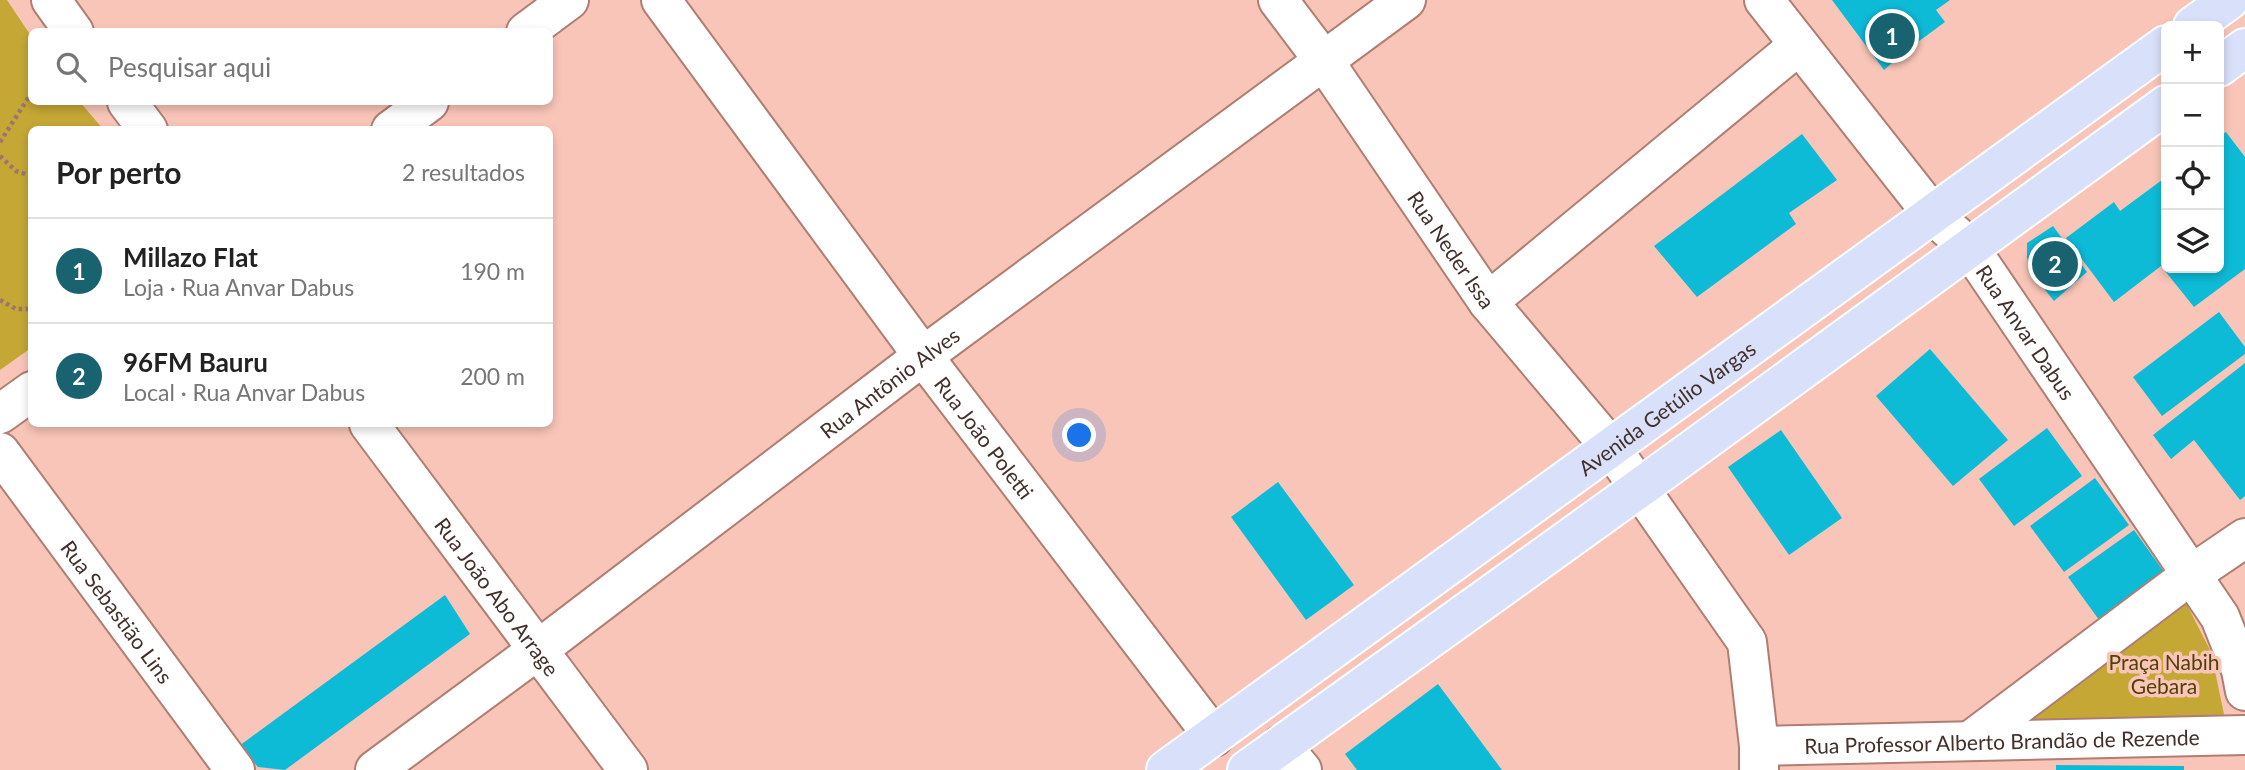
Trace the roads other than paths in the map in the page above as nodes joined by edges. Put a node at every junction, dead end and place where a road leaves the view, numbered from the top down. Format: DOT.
graph roads {
  1 [pos="51,0"];
  2 [pos="569,0"];
  3 [pos="661,0"];
  4 [pos="1278,0"];
  5 [pos="1406,0"];
  6 [pos="1764,0"];
  7 [pos="2229,0"];
  8 [pos="2200,21"];
  9 [pos="71,28"];
  10 [pos="531,28"];
  11 [pos="1799,45"];
  12 [pos="2245,48"];
  13 [pos="2161,49"];
  14 [pos="1324,61"];
  15 [pos="2224,63"];
  16 [pos="129,105"];
  17 [pos="425,105"];
  18 [pos="2161,109"];
  19 [pos="145,126"];
  20 [pos="396,126"];
  21 [pos="1934,216"];
  22 [pos="1969,247"];
  23 [pos="1488,302"];
  24 [pos="923,356"];
  25 [pos="28,394"];
  26 [pos="0,414"];
  27 [pos="371,427"];
  28 [pos="1612,449"];
  29 [pos="0,452"];
  30 [pos="1641,488"];
  31 [pos="2245,538"];
  32 [pos="2192,575"];
  33 [pos="539,649"];
  34 [pos="2245,691"];
  35 [pos="2245,735"];
  36 [pos="1214,737"];
  37 [pos="1970,741"];
  38 [pos="1292,758"];
  39 [pos="1759,758"];
  40 [pos="235,770"];
  41 [pos="375,770"];
  42 [pos="628,770"];
  43 [pos="1166,770"];
  44 [pos="1247,770"];
  1 -- 9 [label="street"];
  2 -- 10 [label="street"];
  3 -- 24 [label="street, Rua João Poletti"];
  4 -- 14 [label="street, Rua Neder Issa"];
  5 -- 14 [label="street, Rua Antônio Alves"];
  6 -- 11 [label="street, Rua Anvar Dabus"];
  7 -- 8 [label="main road"];
  11 -- 21 [label="street, Rua Anvar Dabus"];
  11 -- 23 [label="street"];
  12 -- 15 [label="main road"];
  13 -- 21 [label="main road, Avenida Getúlio Vargas"];
  14 -- 23 [label="street, Rua Neder Issa"];
  14 -- 24 [label="street, Rua Antônio Alves"];
  16 -- 19 [label="street"];
  17 -- 20 [label="street"];
  18 -- 22 [label="main road"];
  21 -- 22 [label="street, Rua Anvar Dabus"];
  21 -- 28 [label="main road, Avenida Getúlio Vargas"];
  22 -- 30 [label="main road"];
  22 -- 32 [label="street, Rua Anvar Dabus"];
  23 -- 28 [label="street, Rua Neder Issa"];
  24 -- 33 [label="street, Rua Antônio Alves"];
  24 -- 36 [label="street, Rua João Poletti"];
  25 -- 26 [label="street"];
  27 -- 33 [label="street, Rua João Abo Arrage"];
  28 -- 30 [label="street, Rua Neder Issa"];
  28 -- 36 [label="main road, Avenida Getúlio Vargas"];
  29 -- 40 [label="street, Rua Sebastião Lins"];
  30 -- 38 [label="main road"];
  30 -- 39 [label="street, Rua Neder Issa"];
  31 -- 32 [label="street"];
  32 -- 34 [label="street, Rua Anvar Dabus"];
  32 -- 37 [label="street"];
  33 -- 41 [label="street, Rua Antônio Alves"];
  33 -- 42 [label="street, Rua João Abo Arrage"];
  35 -- 37 [label="street, Rua Professor Alberto Brandão de Rezende"];
  36 -- 43 [label="main road, Avenida Getúlio Vargas"];
  37 -- 39 [label="street, Rua Professor Alberto Brandão de Rezende"];
  38 -- 44 [label="main road"];
}
